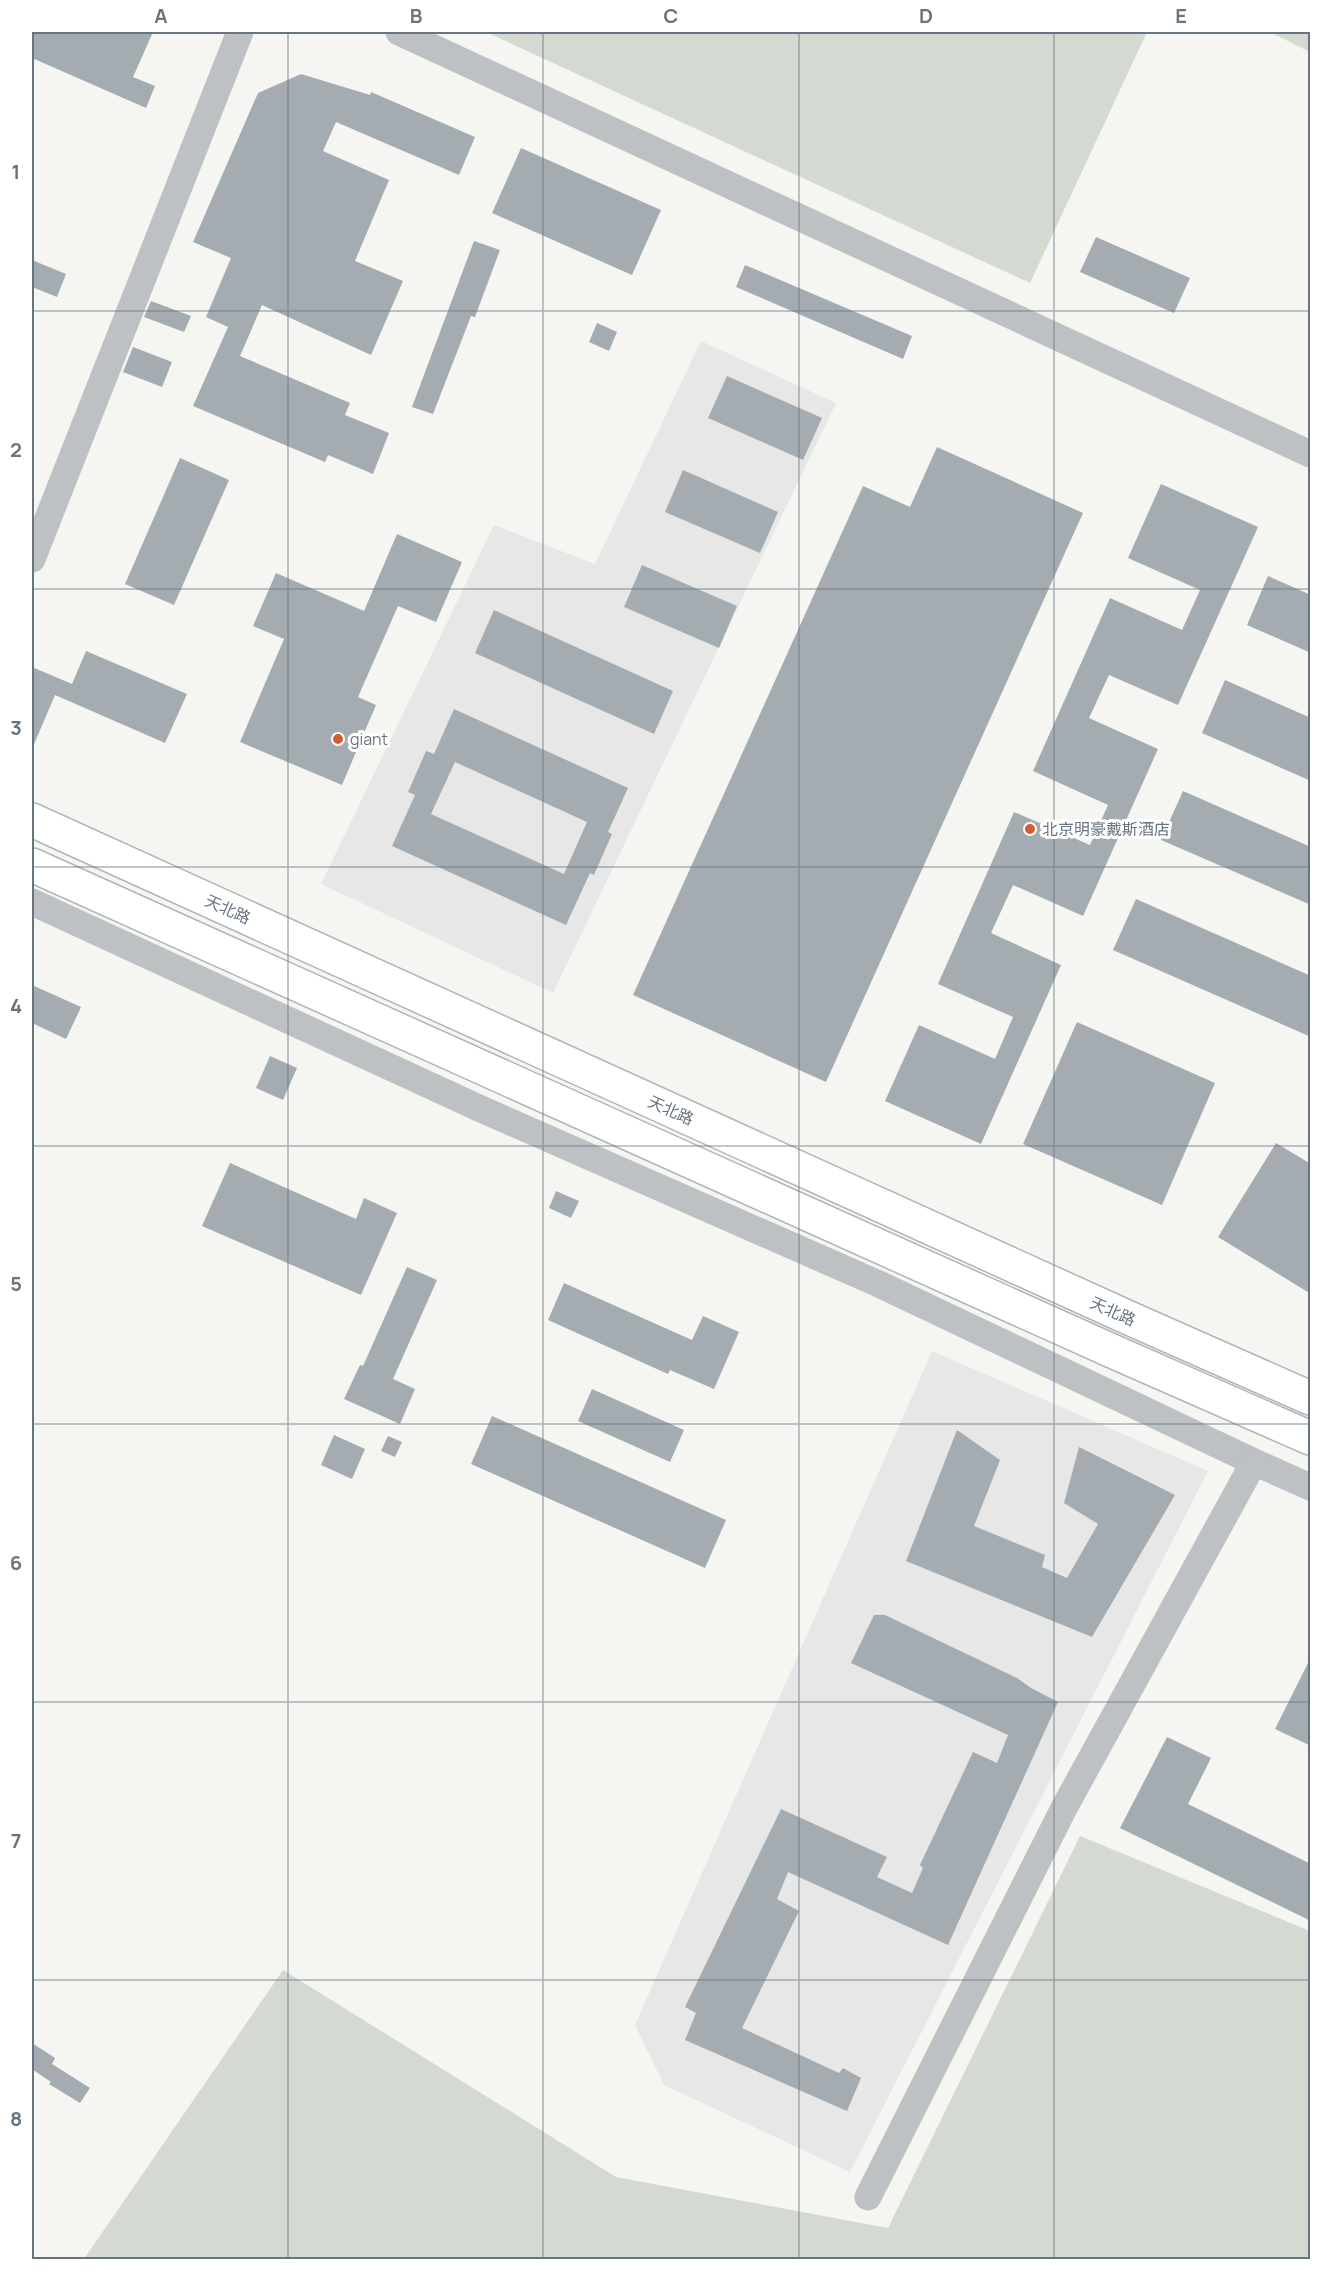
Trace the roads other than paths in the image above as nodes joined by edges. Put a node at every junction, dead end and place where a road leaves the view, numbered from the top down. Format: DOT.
graph roads {
  1 [pos="240,32"];
  2 [pos="399,32"];
  3 [pos="1311,454"];
  4 [pos="32,559"];
  5 [pos="32,820"];
  6 [pos="32,865"];
  7 [pos="32,902"];
  8 [pos="1311,1398"];
  9 [pos="1311,1438"];
  10 [pos="1254,1462"];
  11 [pos="1311,1487"];
  12 [pos="868,2197"];
  1 -- 4 [label="street"];
  2 -- 3 [label="street"];
  5 -- 8 [label="main road, 天北路"];
  6 -- 9 [label="main road"];
  7 -- 10 [label="street"];
  10 -- 11 [label="street"];
  10 -- 12 [label="street"];
}
